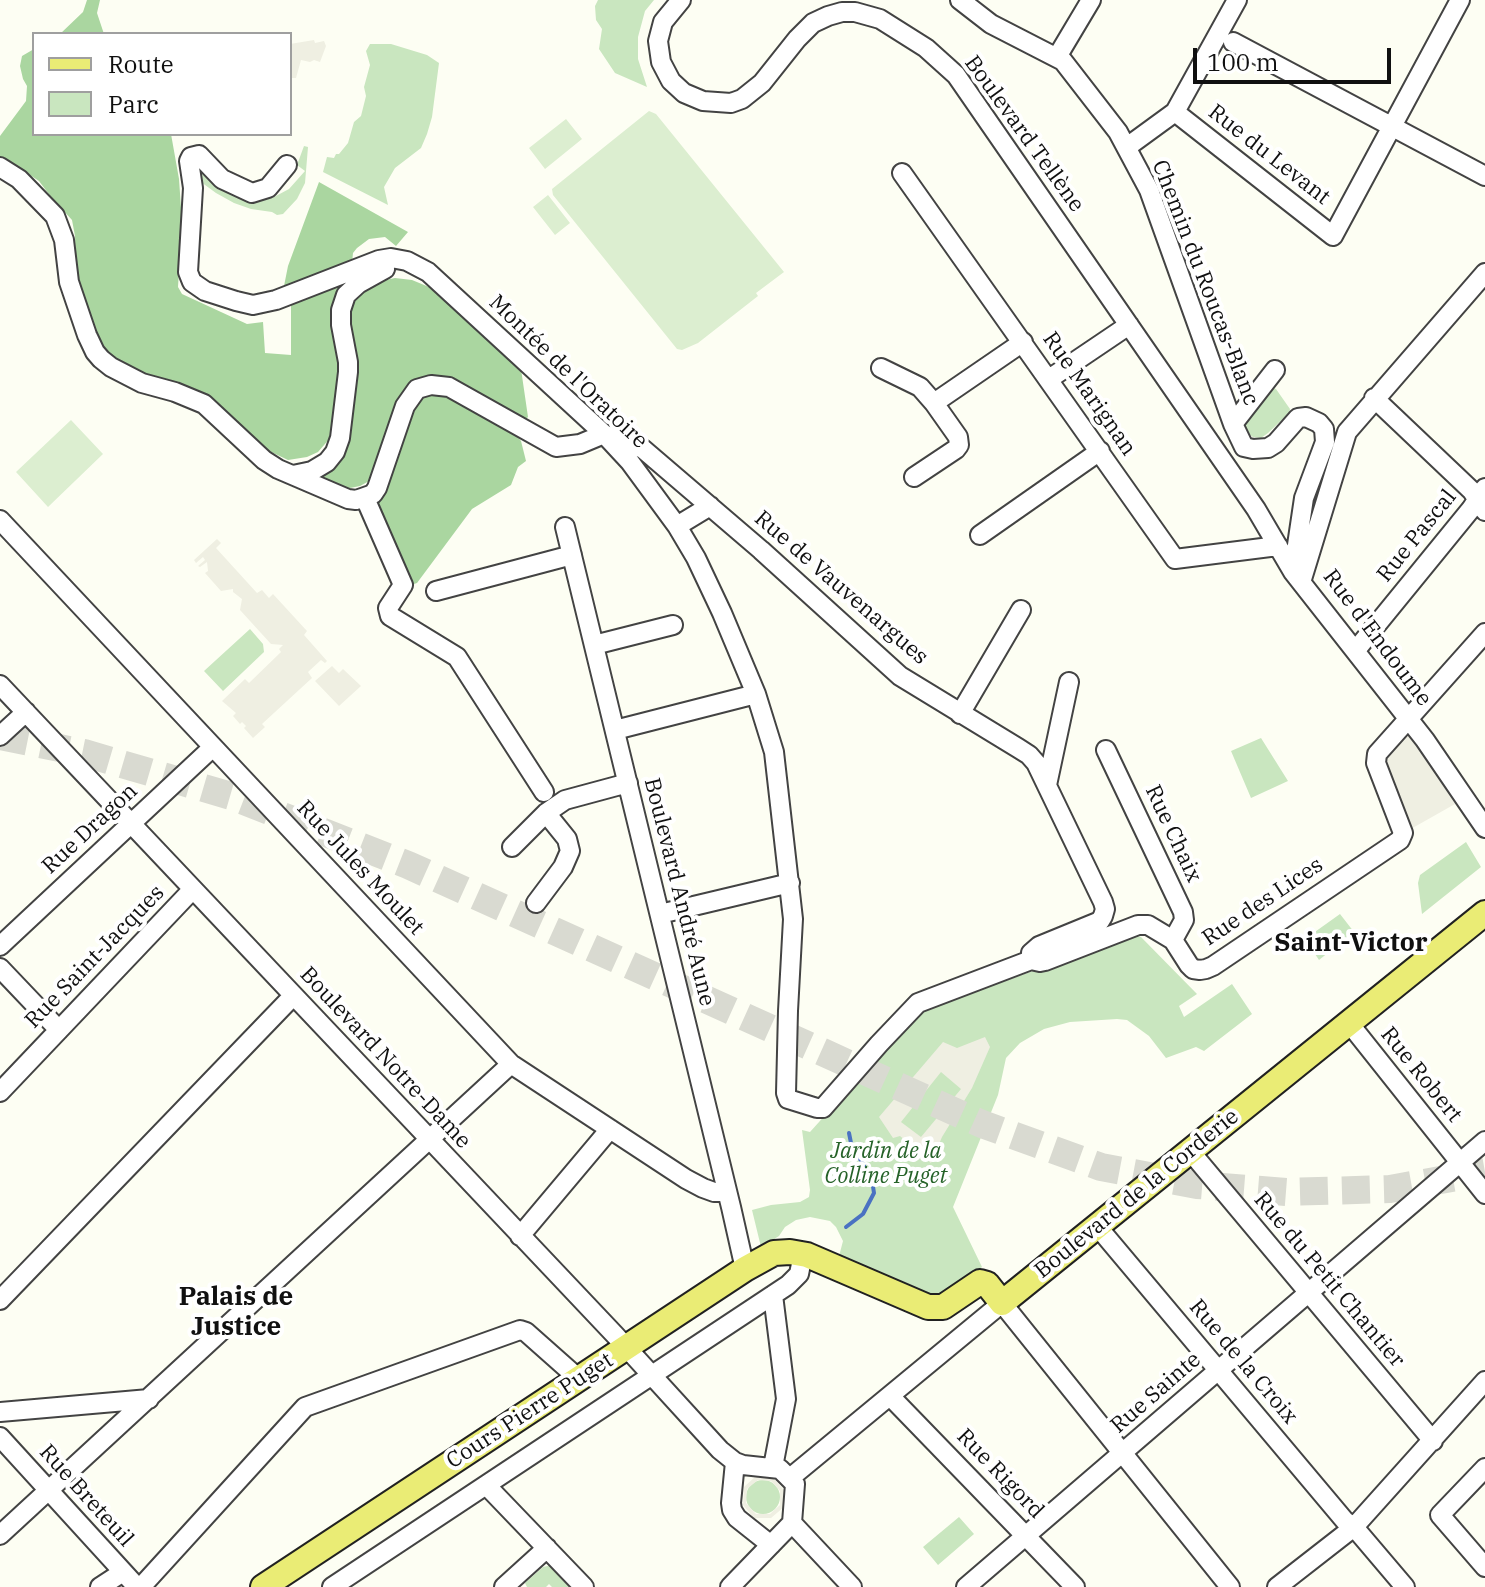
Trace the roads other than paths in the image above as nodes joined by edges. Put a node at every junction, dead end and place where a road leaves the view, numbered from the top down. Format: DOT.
graph roads {
  1 [pos="681,0"];
  2 [pos="960,0"];
  3 [pos="1091,0"];
  4 [pos="1237,0"];
  5 [pos="1460,0"];
  6 [pos="1233,42"];
  7 [pos="1057,57"];
  8 [pos="1175,112"];
  9 [pos="1393,127"];
  10 [pos="1127,147"];
  11 [pos="287,165"];
  12 [pos="0,167"];
  13 [pos="902,173"];
  14 [pos="1485,176"];
  15 [pos="407,261"];
  16 [pos="1485,273"];
  17 [pos="1129,325"];
  18 [pos="1023,342"];
  19 [pos="881,368"];
  20 [pos="1275,370"];
  21 [pos="1049,379"];
  22 [pos="1374,398"];
  23 [pos="934,403"];
  24 [pos="1233,424"];
  25 [pos="604,434"];
  26 [pos="1100,451"];
  27 [pos="293,475"];
  28 [pos="914,477"];
  29 [pos="365,498"];
  30 [pos="1482,499"];
  31 [pos="710,506"];
  32 [pos="0,520"];
  33 [pos="677,526"];
  34 [pos="565,527"];
  35 [pos="980,535"];
  36 [pos="1278,546"];
  37 [pos="572,555"];
  38 [pos="1297,576"];
  39 [pos="436,591"];
  40 [pos="1021,610"];
  41 [pos="673,625"];
  42 [pos="1485,633"];
  43 [pos="594,645"];
  44 [pos="1356,650"];
  45 [pos="1069,682"];
  46 [pos="0,685"];
  47 [pos="756,694"];
  48 [pos="26,712"];
  49 [pos="960,714"];
  50 [pos="1408,719"];
  51 [pos="615,730"];
  52 [pos="0,736"];
  53 [pos="213,747"];
  54 [pos="1106,750"];
  55 [pos="628,783"];
  56 [pos="1047,785"];
  57 [pos="544,792"];
  58 [pos="546,813"];
  59 [pos="131,824"];
  60 [pos="1485,828"];
  61 [pos="512,847"];
  62 [pos="790,883"];
  63 [pos="193,889"];
  64 [pos="536,903"];
  65 [pos="1485,913"];
  66 [pos="660,914"];
  67 [pos="1173,940"];
  68 [pos="0,946"];
  69 [pos="1031,960"];
  70 [pos="0,968"];
  71 [pos="293,996"];
  72 [pos="1349,1023"];
  73 [pos="59,1030"];
  74 [pos="511,1064"];
  75 [pos="0,1092"];
  76 [pos="610,1129"];
  77 [pos="428,1139"];
  78 [pos="1485,1141"];
  79 [pos="1190,1151"];
  80 [pos="1460,1163"];
  81 [pos="727,1192"];
  82 [pos="1485,1194"];
  83 [pos="1097,1226"];
  84 [pos="520,1236"];
  85 [pos="803,1254"];
  86 [pos="745,1269"];
  87 [pos="1309,1293"];
  88 [pos="773,1295"];
  89 [pos="0,1300"];
  90 [pos="1002,1303"];
  91 [pos="626,1348"];
  92 [pos="1219,1370"];
  93 [pos="652,1376"];
  94 [pos="579,1379"];
  95 [pos="1485,1381"];
  96 [pos="890,1396"];
  97 [pos="149,1399"];
  98 [pos="0,1412"];
  99 [pos="0,1437"];
  100 [pos="1433,1441"];
  101 [pos="1123,1453"];
  102 [pos="735,1462"];
  103 [pos="773,1467"];
  104 [pos="1485,1468"];
  105 [pos="790,1478"];
  106 [pos="486,1485"];
  107 [pos="49,1491"];
  108 [pos="792,1523"];
  109 [pos="1354,1527"];
  110 [pos="0,1535"];
  111 [pos="1026,1536"];
  112 [pos="771,1545"];
  113 [pos="547,1548"];
  114 [pos="1485,1567"];
  115 [pos="749,1568"];
  116 [pos="123,1572"];
  117 [pos="100,1587"];
  118 [pos="139,1587"];
  119 [pos="263,1587"];
  120 [pos="334,1587"];
  121 [pos="504,1587"];
  122 [pos="584,1587"];
  123 [pos="730,1587"];
  124 [pos="756,1587"];
  125 [pos="852,1587"];
  126 [pos="966,1587"];
  127 [pos="1075,1587"];
  128 [pos="1230,1587"];
  129 [pos="1277,1587"];
  130 [pos="1405,1587"];
  1 -- 17 [label="street, Boulevard Tellène"];
  2 -- 7 [label="street, Chemin du Roucas-Blanc"];
  3 -- 7 [label="street"];
  4 -- 8 [label="street"];
  5 -- 9 [label="street"];
  6 -- 9 [label="street"];
  7 -- 10 [label="street, Chemin du Roucas-Blanc"];
  8 -- 9 [label="street, Rue du Levant"];
  8 -- 10 [label="street"];
  9 -- 14 [label="street"];
  10 -- 24 [label="street, Chemin du Roucas-Blanc"];
  11 -- 15 [label="street"];
  12 -- 27 [label="street"];
  13 -- 18 [label="street, Rue Marignan"];
  15 -- 25 [label="street, Montée de l'Oratoire"];
  15 -- 27 [label="street"];
  16 -- 22 [label="street, Rue d'Endoume"];
  17 -- 21 [label="street"];
  17 -- 36 [label="street, Boulevard Tellène"];
  18 -- 21 [label="street, Rue Marignan"];
  18 -- 23 [label="street"];
  19 -- 23 [label="street"];
  20 -- 24 [label="street, Chemin du Roucas-Blanc"];
  21 -- 26 [label="street, Rue Marignan"];
  22 -- 30 [label="street"];
  22 -- 38 [label="street, Rue d'Endoume"];
  23 -- 28 [label="street"];
  24 -- 38 [label="street, Chemin du Roucas-Blanc"];
  25 -- 29 [label="street"];
  25 -- 31 [label="street, Rue de Vauvenargues"];
  25 -- 33 [label="street, Montée de l'Oratoire"];
  26 -- 35 [label="street"];
  26 -- 36 [label="street, Rue Marignan"];
  27 -- 29 [label="street"];
  29 -- 57 [label="street"];
  30 -- 44 [label="street, Rue Pascal"];
  31 -- 33 [label="street"];
  31 -- 49 [label="street, Rue de Vauvenargues"];
  32 -- 53 [label="street, Rue Jules Moulet"];
  33 -- 47 [label="street, Montée de l'Oratoire"];
  34 -- 37 [label="street, Boulevard André Aune"];
  36 -- 38 [label="street, Boulevard Tellène"];
  37 -- 39 [label="street"];
  37 -- 43 [label="street, Boulevard André Aune"];
  38 -- 44 [label="street, Rue d'Endoume"];
  40 -- 49 [label="street"];
  41 -- 43 [label="street"];
  42 -- 50 [label="street"];
  43 -- 51 [label="street, Boulevard André Aune"];
  44 -- 50 [label="street, Rue d'Endoume"];
  45 -- 56 [label="street"];
  46 -- 48 [label="street, Boulevard Notre-Dame"];
  47 -- 51 [label="street"];
  47 -- 62 [label="street, Montée de l'Oratoire"];
  48 -- 52 [label="street"];
  48 -- 59 [label="street, Boulevard Notre-Dame"];
  49 -- 56 [label="street, Rue de Vauvenargues"];
  50 -- 60 [label="street, Rue d'Endoume"];
  50 -- 67 [label="street, Rue des Lices"];
  51 -- 55 [label="street, Boulevard André Aune"];
  53 -- 59 [label="street, Rue Dragon"];
  53 -- 74 [label="street, Rue Jules Moulet"];
  54 -- 67 [label="street, Rue Chaix"];
  55 -- 58 [label="street"];
  55 -- 66 [label="street, Boulevard André Aune"];
  56 -- 69 [label="street, Rue de Vauvenargues"];
  58 -- 61 [label="street"];
  58 -- 64 [label="street"];
  59 -- 63 [label="street, Boulevard Notre-Dame"];
  59 -- 68 [label="street, Rue Dragon"];
  62 -- 66 [label="street"];
  62 -- 69 [label="street, Montée de l'Oratoire"];
  63 -- 71 [label="street, Boulevard Notre-Dame"];
  63 -- 73 [label="street, Rue Saint-Jacques"];
  65 -- 72 [label="main road, Boulevard de la Corderie"];
  66 -- 81 [label="street, Boulevard André Aune"];
  67 -- 69 [label="street, Rue des Lices"];
  70 -- 73 [label="street"];
  71 -- 77 [label="street, Boulevard Notre-Dame"];
  71 -- 89 [label="street"];
  72 -- 79 [label="main road, Boulevard de la Corderie"];
  72 -- 80 [label="street, Rue Robert"];
  73 -- 75 [label="street, Rue Saint-Jacques"];
  74 -- 76 [label="street, Rue Jules Moulet"];
  74 -- 77 [label="street"];
  76 -- 81 [label="street, Rue Jules Moulet"];
  76 -- 84 [label="street"];
  77 -- 84 [label="street, Boulevard Notre-Dame"];
  77 -- 97 [label="street"];
  78 -- 80 [label="street, Rue Sainte"];
  79 -- 83 [label="main road, Boulevard de la Corderie"];
  79 -- 87 [label="street, Rue du Petit Chantier"];
  80 -- 82 [label="street, Rue Robert"];
  80 -- 87 [label="street, Rue Sainte"];
  81 -- 86 [label="street, Boulevard André Aune"];
  83 -- 90 [label="main road, Boulevard de la Corderie"];
  83 -- 92 [label="street, Rue de la Croix"];
  84 -- 91 [label="street, Boulevard Notre-Dame"];
  85 -- 86 [label="main road, Cours Pierre Puget"];
  85 -- 88 [label="street, Cours Pierre Puget"];
  85 -- 90 [label="main road"];
  86 -- 91 [label="main road, Cours Pierre Puget"];
  87 -- 92 [label="street, Rue Sainte"];
  87 -- 100 [label="street, Rue du Petit Chantier"];
  88 -- 93 [label="street, Cours Pierre Puget"];
  88 -- 103 [label="street"];
  90 -- 96 [label="street, Boulevard de la Corderie"];
  90 -- 101 [label="street"];
  91 -- 93 [label="street, Boulevard Notre-Dame"];
  91 -- 94 [label="main road, Cours Pierre Puget"];
  92 -- 101 [label="street, Rue Sainte"];
  92 -- 109 [label="street, Rue de la Croix"];
  93 -- 102 [label="street, Boulevard Notre-Dame"];
  93 -- 106 [label="street, Cours Pierre Puget"];
  94 -- 118 [label="street"];
  94 -- 119 [label="main road, Cours Pierre Puget"];
  95 -- 100 [label="street"];
  96 -- 105 [label="street, Boulevard de la Corderie"];
  96 -- 111 [label="street, Rue Rigord"];
  97 -- 98 [label="street"];
  97 -- 107 [label="street"];
  99 -- 107 [label="street, Rue Breteuil"];
  100 -- 109 [label="street"];
  101 -- 111 [label="street, Rue Sainte"];
  101 -- 128 [label="street"];
  102 -- 103 [label="street"];
  102 -- 112 [label="street"];
  103 -- 105 [label="street"];
  104 -- 114 [label="street"];
  105 -- 108 [label="street"];
  106 -- 113 [label="street"];
  106 -- 120 [label="street, Cours Pierre Puget"];
  107 -- 110 [label="street"];
  107 -- 116 [label="street, Rue Breteuil"];
  108 -- 112 [label="street"];
  108 -- 125 [label="street"];
  109 -- 129 [label="street"];
  109 -- 130 [label="street, Rue de la Croix"];
  111 -- 126 [label="street, Rue Sainte"];
  111 -- 127 [label="street, Rue Rigord"];
  112 -- 115 [label="street"];
  113 -- 121 [label="street"];
  113 -- 122 [label="street"];
  115 -- 123 [label="street"];
  115 -- 124 [label="street"];
  116 -- 117 [label="street"];
  116 -- 118 [label="street, Rue Breteuil"];
}
